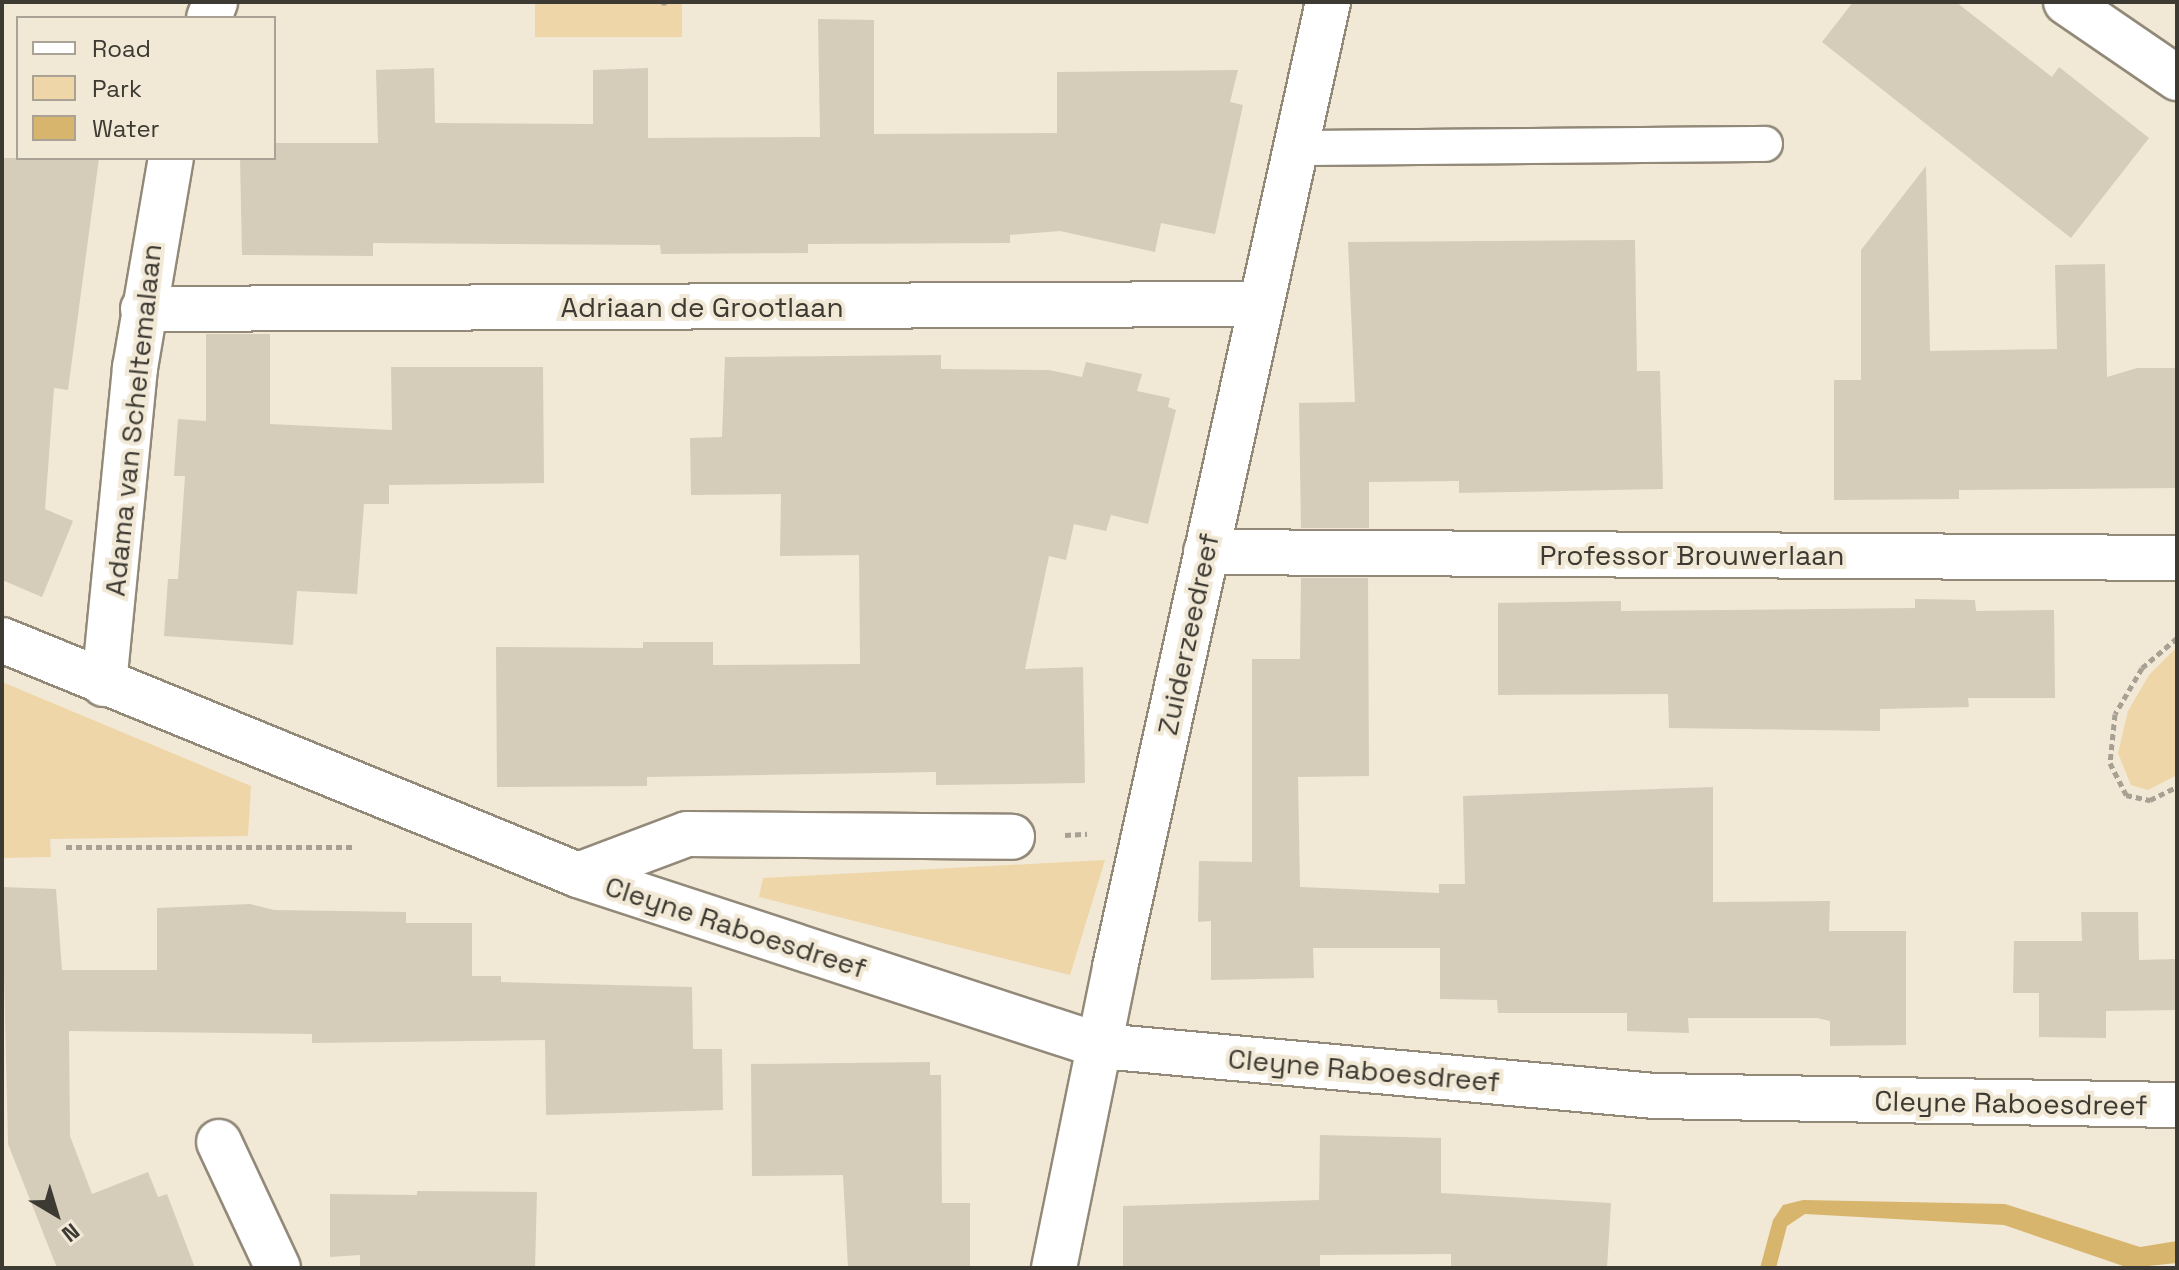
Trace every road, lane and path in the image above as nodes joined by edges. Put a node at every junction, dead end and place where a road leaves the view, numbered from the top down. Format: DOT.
graph roads {
  1 [pos="1328,2"];
  2 [pos="2066,2"];
  3 [pos="2177,78"];
  4 [pos="1765,144"];
  5 [pos="1296,148"];
  6 [pos="171,160"];
  7 [pos="1260,304"];
  8 [pos="143,309"];
  9 [pos="1206,552"];
  10 [pos="2177,558"];
  11 [pos="2177,638"];
  12 [pos="2,640"];
  13 [pos="104,684"];
  14 [pos="2177,787"];
  15 [pos="385,797"];
  16 [pos="1145,831"];
  17 [pos="1012,837"];
  18 [pos="66,847"];
  19 [pos="578,875"];
  20 [pos="1101,1046"];
  21 [pos="2177,1105"];
  22 [pos="219,1142"];
  23 [pos="278,1268"];
  24 [pos="1054,1268"];
  1 -- 5 [label="street, Zuiderzeedreef"];
  2 -- 3 [label="street"];
  4 -- 5 [label="lane"];
  5 -- 7 [label="street, Zuiderzeedreef"];
  6 -- 8 [label="street, Adama van Scheltemalaan"];
  7 -- 8 [label="street, Adriaan de Grootlaan"];
  7 -- 9 [label="street, Zuiderzeedreef"];
  8 -- 13 [label="street, Adama van Scheltemalaan"];
  9 -- 10 [label="street, Professor Brouwerlaan"];
  9 -- 16 [label="street, Zuiderzeedreef"];
  11 -- 14 [label="path"];
  12 -- 13 [label="street, Cleyne Raboesdreef"];
  13 -- 15 [label="street, Cleyne Raboesdreef"];
  15 -- 18 [label="path"];
  15 -- 19 [label="street, Cleyne Raboesdreef"];
  16 -- 17 [label="path"];
  16 -- 20 [label="street, Zuiderzeedreef"];
  17 -- 19 [label="street, Cleyne Raboesdreef"];
  19 -- 20 [label="street, Cleyne Raboesdreef"];
  20 -- 21 [label="street, Cleyne Raboesdreef"];
  20 -- 24 [label="street, Zuiderzeedreef"];
  22 -- 23 [label="street"];
}
